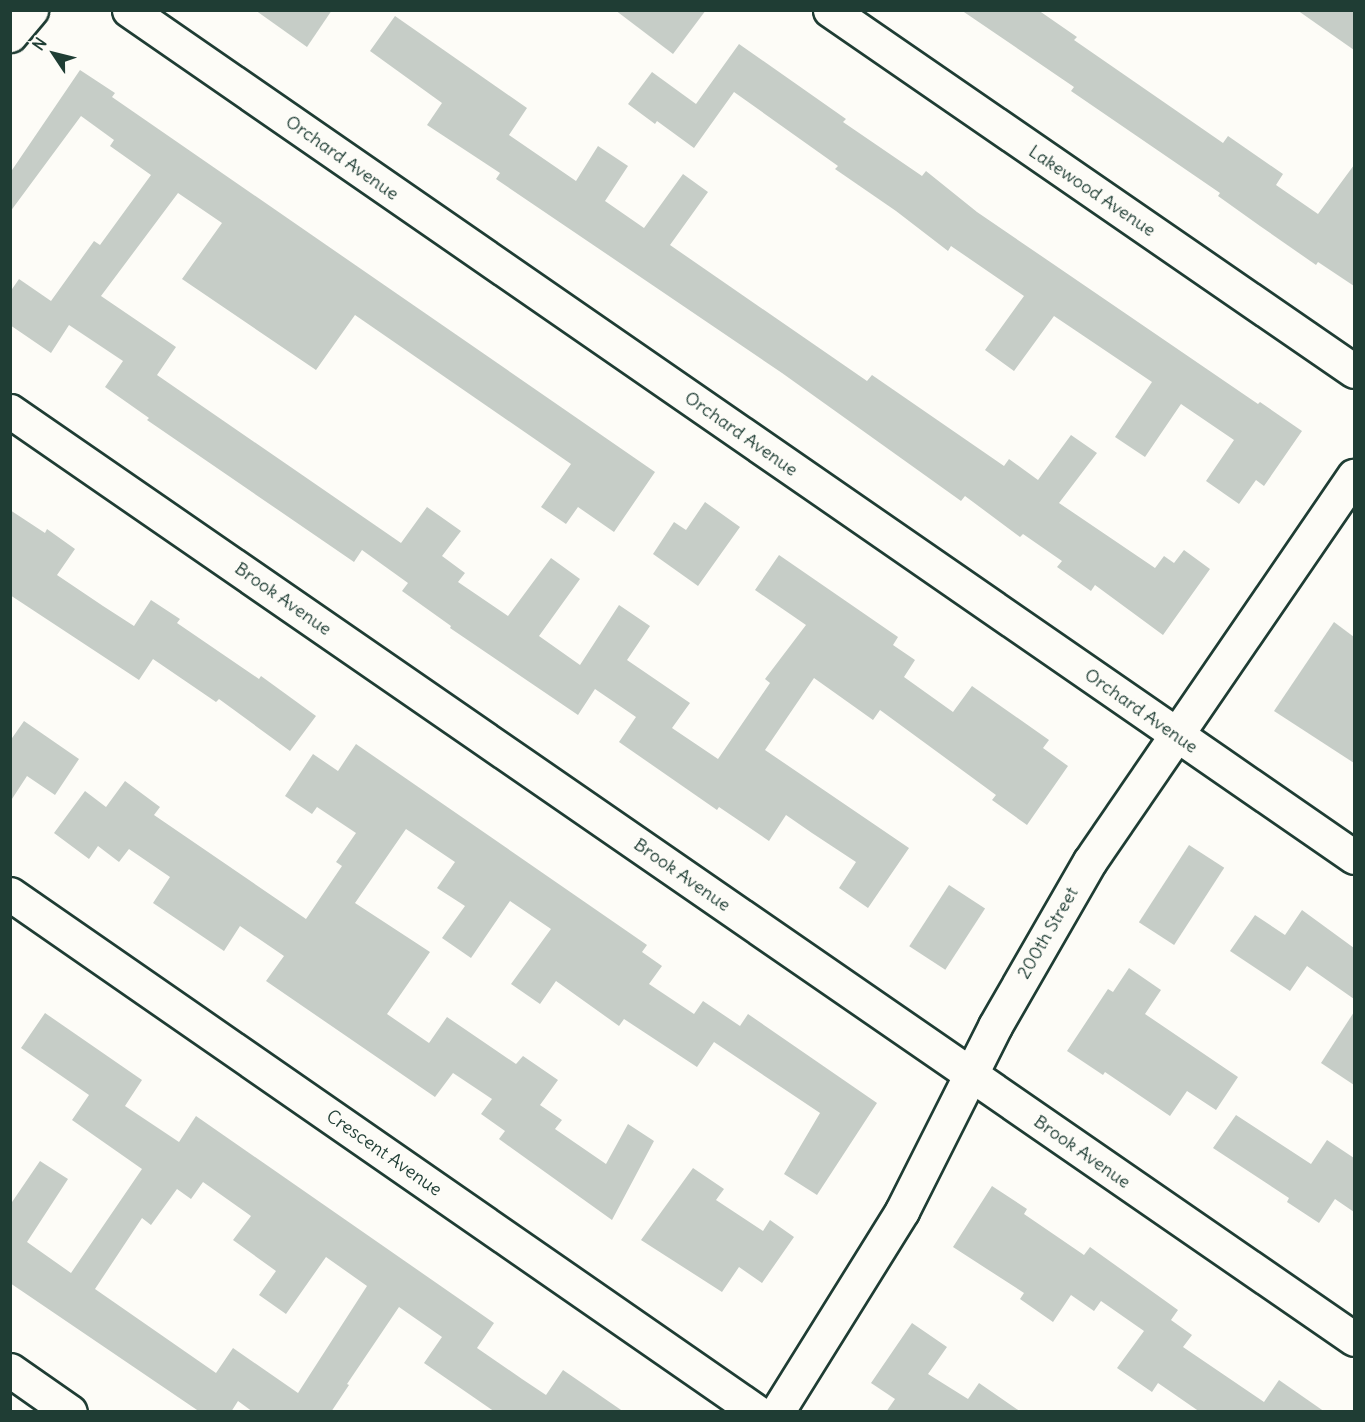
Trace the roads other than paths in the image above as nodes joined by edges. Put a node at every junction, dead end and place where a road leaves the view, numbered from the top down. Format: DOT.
graph roads {
  1 [pos="31,10"];
  2 [pos="129,10"];
  3 [pos="830,10"];
  4 [pos="10,35"];
  5 [pos="1354,370"];
  6 [pos="10,411"];
  7 [pos="1354,476"];
  8 [pos="1176,735"];
  9 [pos="1354,857"];
  10 [pos="10,894"];
  11 [pos="971,1074"];
  12 [pos="1354,1340"];
  13 [pos="10,1370"];
  14 [pos="70,1412"];
  15 [pos="757,1412"];
  16 [pos="777,1412"];
  1 -- 4 [label="street"];
  2 -- 8 [label="street, Orchard Avenue"];
  3 -- 5 [label="street, Lakewood Avenue"];
  6 -- 11 [label="street, Brook Avenue"];
  7 -- 8 [label="street, 200th Street"];
  8 -- 9 [label="street, Orchard Avenue"];
  8 -- 11 [label="street, 200th Street"];
  10 -- 15 [label="street, Crescent Avenue"];
  11 -- 12 [label="street, Brook Avenue"];
  11 -- 16 [label="street, 200th Street"];
  13 -- 14 [label="street"];
}
